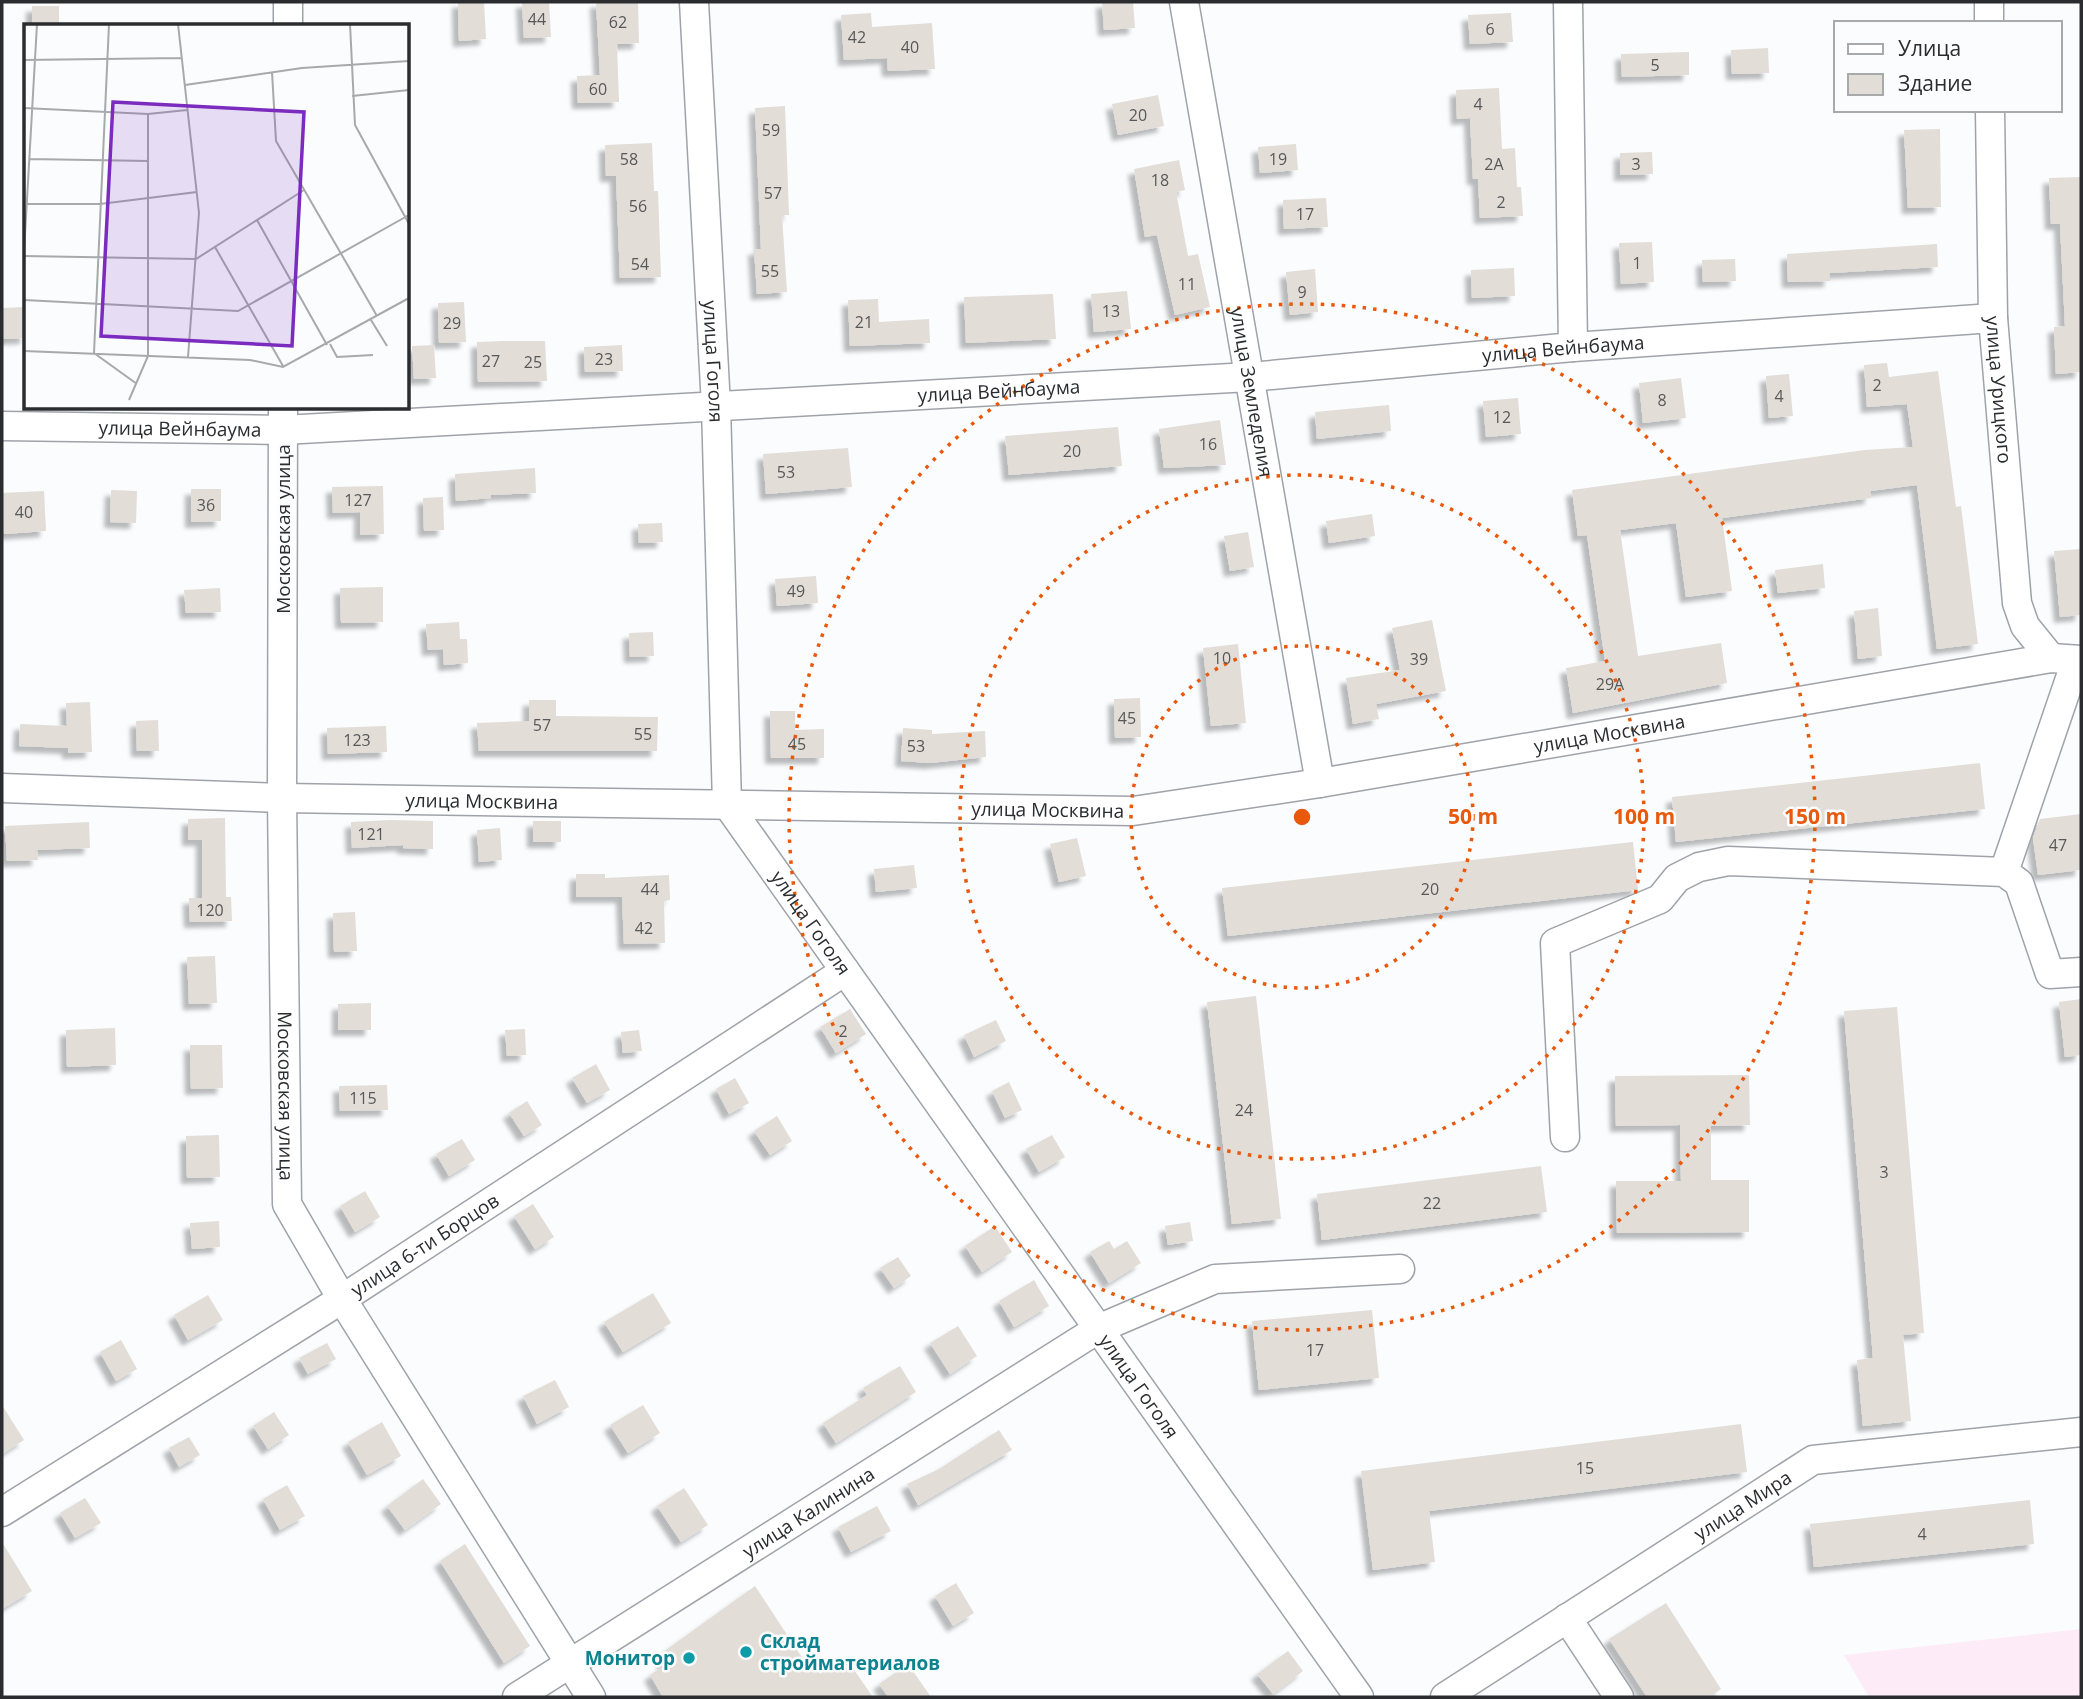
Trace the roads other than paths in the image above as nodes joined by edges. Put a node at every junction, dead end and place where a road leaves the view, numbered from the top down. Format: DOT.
graph roads {
  1 [pos="288,2"];
  2 [pos="694,2"];
  3 [pos="1184,2"];
  4 [pos="1568,2"];
  5 [pos="1989,2"];
  6 [pos="1989,21"];
  7 [pos="288,24"];
  8 [pos="1990,112"];
  9 [pos="1993,318"];
  10 [pos="1573,347"];
  11 [pos="1250,377"];
  12 [pos="716,406"];
  13 [pos="283,419"];
  14 [pos="2,426"];
  15 [pos="2069,660"];
  16 [pos="1320,783"];
  17 [pos="2,788"];
  18 [pos="282,798"];
  19 [pos="727,804"];
  20 [pos="2004,872"];
  21 [pos="845,971"];
  22 [pos="2081,972"];
  23 [pos="1565,1137"];
  24 [pos="1399,1269"];
  25 [pos="342,1299"];
  26 [pos="1098,1329"];
  27 [pos="2081,1432"];
  28 [pos="2,1513"];
  29 [pos="1567,1618"];
  30 [pos="570,1664"];
  31 [pos="517,1697"];
  32 [pos="591,1697"];
  33 [pos="1359,1697"];
  34 [pos="1445,1697"];
  35 [pos="1619,1697"];
  1 -- 7 [label="street"];
  2 -- 12 [label="street, улица Гоголя"];
  3 -- 11 [label="street, улица Земледелия"];
  4 -- 10 [label="street"];
  5 -- 6 [label="street"];
  8 -- 9 [label="street, улица Урицкого"];
  9 -- 10 [label="street, улица Вейнбаума"];
  9 -- 15 [label="street, улица Урицкого"];
  10 -- 11 [label="street, улица Вейнбаума"];
  11 -- 12 [label="street, улица Вейнбаума"];
  11 -- 16 [label="street, улица Земледелия"];
  12 -- 13 [label="street, улица Вейнбаума"];
  12 -- 19 [label="street, улица Гоголя"];
  13 -- 14 [label="street, улица Вейнбаума"];
  13 -- 18 [label="street, Московская улица"];
  15 -- 16 [label="street, улица Москвина"];
  15 -- 20 [label="street"];
  16 -- 19 [label="street, улица Москвина"];
  17 -- 18 [label="street, улица Москвина"];
  18 -- 19 [label="street, улица Москвина"];
  18 -- 25 [label="street, Московская улица"];
  19 -- 21 [label="street, улица Гоголя"];
  20 -- 22 [label="street"];
  20 -- 23 [label="street"];
  21 -- 25 [label="street, улица 6-ти Борцов"];
  21 -- 26 [label="street, улица Гоголя"];
  24 -- 26 [label="street, улица Калинина"];
  25 -- 28 [label="street, улица 6-ти Борцов"];
  25 -- 30 [label="street, Московская улица"];
  26 -- 30 [label="street, улица Калинина"];
  26 -- 33 [label="street, улица Гоголя"];
  27 -- 29 [label="street, улица Мира"];
  29 -- 34 [label="street, улица Мира"];
  29 -- 35 [label="street"];
  30 -- 31 [label="street, улица Калинина"];
  30 -- 32 [label="street, Московская улица"];
}
